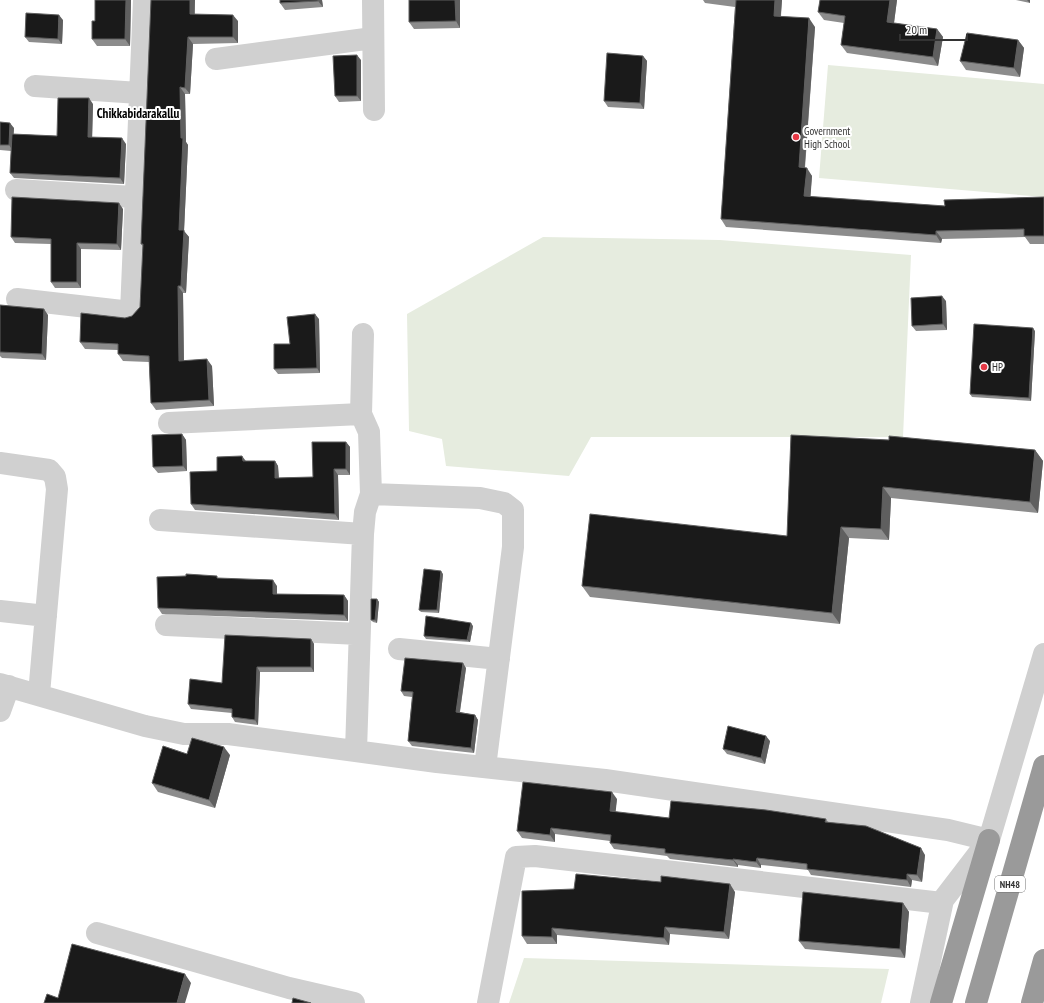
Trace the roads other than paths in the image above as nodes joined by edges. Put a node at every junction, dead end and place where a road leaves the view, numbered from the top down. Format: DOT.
graph roads {
  1 [pos="144,0"];
  2 [pos="373,0"];
  3 [pos="373,38"];
  4 [pos="216,59"];
  5 [pos="35,86"];
  6 [pos="139,93"];
  7 [pos="374,110"];
  8 [pos="16,190"];
  9 [pos="134,197"];
  10 [pos="17,299"];
  11 [pos="363,334"];
  12 [pos="361,414"];
  13 [pos="169,423"];
  14 [pos="0,463"];
  15 [pos="371,494"];
  16 [pos="160,520"];
  17 [pos="363,534"];
  18 [pos="0,611"];
  19 [pos="46,616"];
  20 [pos="166,625"];
  21 [pos="359,634"];
  22 [pos="399,649"];
  23 [pos="1044,654"];
  24 [pos="499,659"];
  25 [pos="5,685"];
  26 [pos="39,694"];
  27 [pos="0,710"];
  28 [pos="356,751"];
  29 [pos="1044,766"];
  30 [pos="486,767"];
  31 [pos="989,840"];
  32 [pos="942,902"];
  33 [pos="97,934"];
  34 [pos="1044,960"];
  35 [pos="354,1003"];
  36 [pos="488,1003"];
  37 [pos="921,1003"];
  38 [pos="941,1003"];
  39 [pos="976,1003"];
  40 [pos="1032,1003"];
  1 -- 6 [label="street"];
  2 -- 3 [label="street"];
  3 -- 4 [label="street"];
  3 -- 7 [label="street"];
  5 -- 6 [label="street"];
  6 -- 9 [label="street"];
  8 -- 9 [label="street"];
  9 -- 10 [label="street"];
  11 -- 12 [label="street"];
  12 -- 13 [label="street"];
  12 -- 15 [label="street"];
  14 -- 19 [label="street"];
  15 -- 17 [label="street"];
  15 -- 24 [label="street"];
  16 -- 17 [label="street"];
  17 -- 21 [label="street"];
  18 -- 19 [label="street"];
  19 -- 26 [label="street"];
  20 -- 21 [label="street"];
  21 -- 28 [label="street"];
  22 -- 24 [label="street"];
  23 -- 31 [label="street"];
  24 -- 30 [label="street"];
  25 -- 26 [label="street"];
  25 -- 27 [label="street"];
  26 -- 28 [label="street"];
  28 -- 30 [label="street"];
  29 -- 39 [label="highway, NH48"];
  30 -- 31 [label="street"];
  31 -- 32 [label="street"];
  31 -- 38 [label="highway"];
  32 -- 36 [label="street"];
  32 -- 37 [label="street"];
  33 -- 35 [label="street"];
  34 -- 40 [label="highway"];
}
